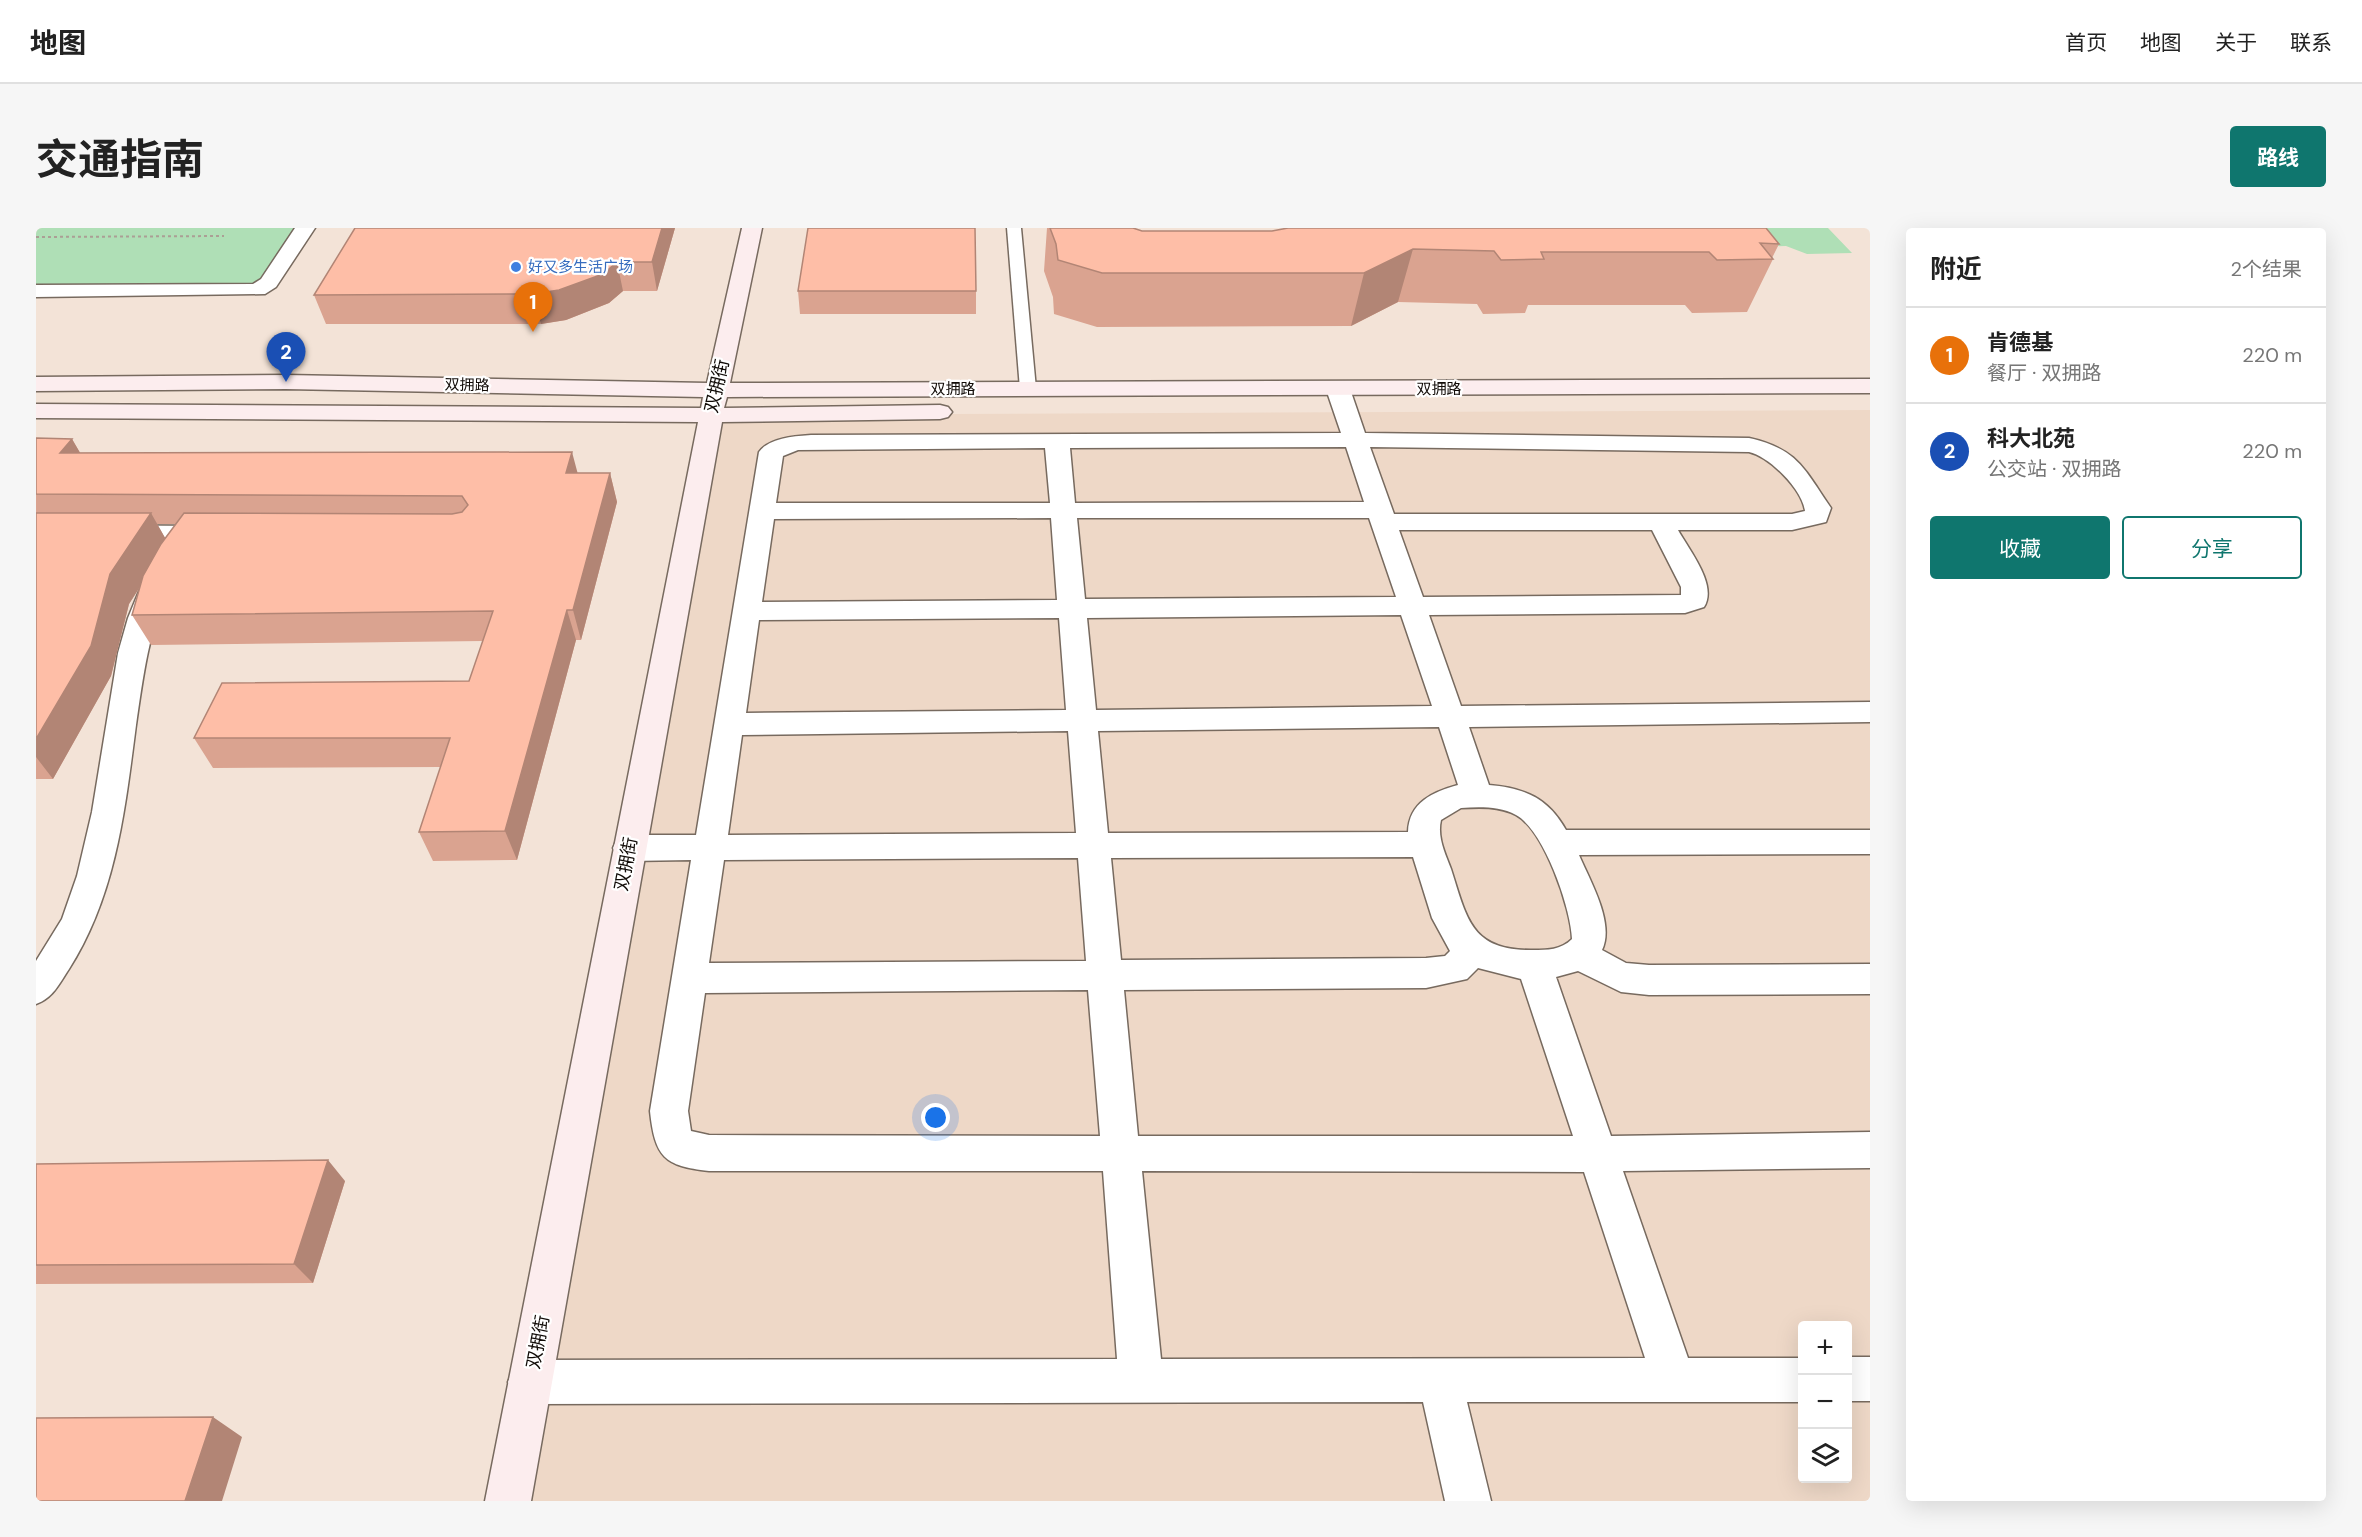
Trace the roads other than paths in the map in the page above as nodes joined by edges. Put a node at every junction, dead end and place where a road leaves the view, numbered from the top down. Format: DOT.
graph roads {
  1 [pos="305,228"];
  2 [pos="752,228"];
  3 [pos="1014,228"];
  4 [pos="36,291"];
  5 [pos="36,384"];
  6 [pos="1870,386"];
  7 [pos="1028,389"];
  8 [pos="1341,398"];
  9 [pos="714,403"];
  10 [pos="1870,409"];
  11 [pos="36,411"];
  12 [pos="962,412"];
  13 [pos="985,412"];
  14 [pos="1355,440"];
  15 [pos="1058,441"];
  16 [pos="1064,510"];
  17 [pos="761,511"];
  18 [pos="1381,516"];
  19 [pos="1661,522"];
  20 [pos="36,533"];
  21 [pos="191,534"];
  22 [pos="238,534"];
  23 [pos="1412,607"];
  24 [pos="1072,609"];
  25 [pos="746,611"];
  26 [pos="1870,712"];
  27 [pos="1450,718"];
  28 [pos="1082,721"];
  29 [pos="730,724"];
  30 [pos="1477,795"];
  31 [pos="1870,842"];
  32 [pos="1558,843"];
  33 [pos="1426,844"];
  34 [pos="1093,846"];
  35 [pos="629,848"];
  36 [pos="708,848"];
  37 [pos="1473,950"];
  38 [pos="1578,954"];
  39 [pos="1534,964"];
  40 [pos="1105,977"];
  41 [pos="689,978"];
  42 [pos="1870,979"];
  43 [pos="36,989"];
  44 [pos="1870,1150"];
  45 [pos="1121,1153"];
  46 [pos="1598,1154"];
  47 [pos="1852,1379"];
  48 [pos="1870,1379"];
  49 [pos="1440,1380"];
  50 [pos="1674,1380"];
  51 [pos="1798,1380"];
  52 [pos="1141,1381"];
  53 [pos="530,1382"];
  54 [pos="508,1501"];
  55 [pos="1468,1501"];
  1 -- 4 [label="street"];
  2 -- 9 [label="main road, 双拥街"];
  3 -- 7 [label="lane"];
  5 -- 9 [label="main road, 双拥路"];
  6 -- 8 [label="main road, 双拥路"];
  7 -- 8 [label="main road, 双拥路"];
  7 -- 9 [label="main road, 双拥路"];
  8 -- 10 [label="main road, 双拥路"];
  8 -- 13 [label="main road, 双拥路"];
  8 -- 14 [label="street"];
  9 -- 11 [label="main road, 双拥路"];
  9 -- 12 [label="main road, 双拥路"];
  9 -- 35 [label="main road, 双拥街"];
  14 -- 15 [label="street"];
  14 -- 18 [label="street"];
  14 -- 19 [label="street"];
  15 -- 16 [label="street"];
  15 -- 17 [label="street"];
  16 -- 17 [label="street"];
  16 -- 18 [label="street"];
  16 -- 24 [label="street"];
  17 -- 25 [label="street"];
  18 -- 19 [label="street"];
  18 -- 23 [label="street"];
  19 -- 23 [label="street"];
  20 -- 21 [label="street"];
  21 -- 22 [label="street"];
  21 -- 43 [label="street"];
  23 -- 24 [label="street"];
  23 -- 27 [label="street"];
  24 -- 25 [label="street"];
  24 -- 28 [label="street"];
  25 -- 29 [label="street"];
  26 -- 27 [label="street"];
  27 -- 28 [label="street"];
  27 -- 30 [label="street"];
  28 -- 29 [label="street"];
  28 -- 34 [label="street"];
  29 -- 36 [label="street"];
  30 -- 32 [label="street"];
  30 -- 33 [label="street"];
  31 -- 32 [label="street"];
  32 -- 38 [label="street"];
  33 -- 34 [label="street"];
  33 -- 37 [label="street"];
  34 -- 36 [label="street"];
  34 -- 40 [label="street"];
  35 -- 36 [label="street"];
  35 -- 53 [label="main road, 双拥街"];
  36 -- 41 [label="street"];
  37 -- 39 [label="street"];
  37 -- 40 [label="street"];
  38 -- 39 [label="street"];
  38 -- 42 [label="street"];
  39 -- 46 [label="street"];
  40 -- 41 [label="street"];
  40 -- 45 [label="street"];
  41 -- 45 [label="street"];
  44 -- 46 [label="street"];
  45 -- 46 [label="street"];
  45 -- 52 [label="street"];
  46 -- 50 [label="street"];
  47 -- 48 [label="street"];
  49 -- 50 [label="street"];
  49 -- 52 [label="street"];
  49 -- 55 [label="street"];
  50 -- 51 [label="street"];
  52 -- 53 [label="street"];
  53 -- 54 [label="main road, 双拥街"];
}
